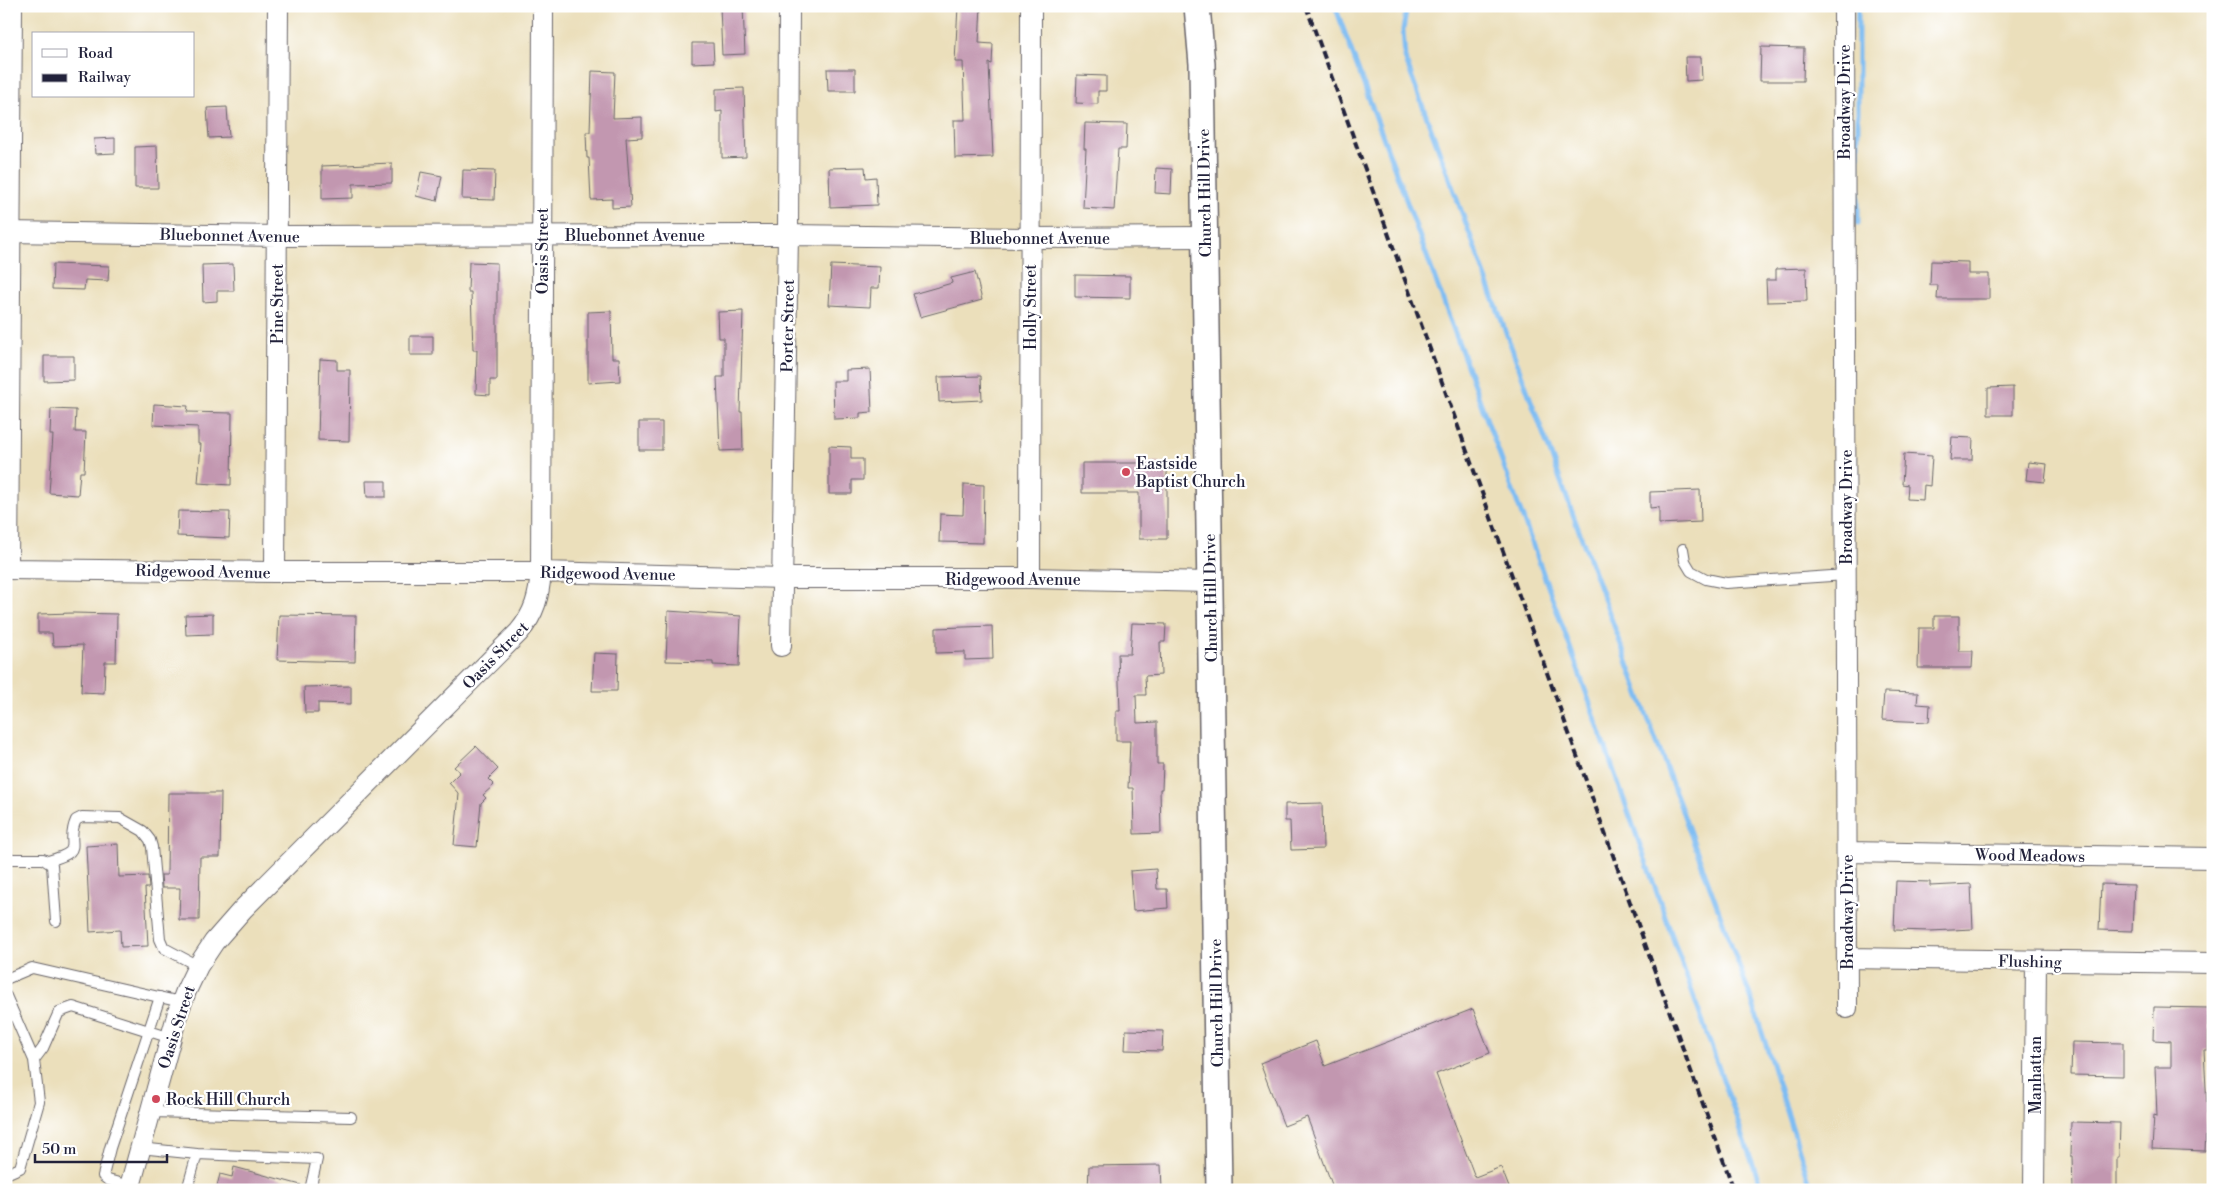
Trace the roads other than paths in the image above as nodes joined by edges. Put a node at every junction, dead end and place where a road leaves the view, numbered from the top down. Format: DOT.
graph roads {
  1 [pos="12,6"];
  2 [pos="278,6"];
  3 [pos="543,6"];
  4 [pos="789,6"];
  5 [pos="1032,6"];
  6 [pos="1197,6"];
  7 [pos="1844,6"];
  8 [pos="8,232"];
  9 [pos="542,235"];
  10 [pos="788,235"];
  11 [pos="277,236"];
  12 [pos="1204,237"];
  13 [pos="1030,238"];
  14 [pos="1683,548"];
  15 [pos="7,569"];
  16 [pos="275,572"];
  17 [pos="541,572"];
  18 [pos="1846,575"];
  19 [pos="783,578"];
  20 [pos="1030,578"];
  21 [pos="1210,582"];
  22 [pos="781,646"];
  23 [pos="1847,852"];
  24 [pos="2213,858"];
  25 [pos="6,859"];
  26 [pos="48,861"];
  27 [pos="56,921"];
  28 [pos="1847,958"];
  29 [pos="2036,961"];
  30 [pos="2213,963"];
  31 [pos="198,966"];
  32 [pos="6,979"];
  33 [pos="6,996"];
  34 [pos="160,997"];
  35 [pos="182,1002"];
  36 [pos="1847,1008"];
  37 [pos="149,1032"];
  38 [pos="170,1038"];
  39 [pos="34,1060"];
  40 [pos="150,1112"];
  41 [pos="352,1116"];
  42 [pos="140,1148"];
  43 [pos="197,1154"];
  44 [pos="6,1174"];
  45 [pos="129,1188"];
  46 [pos="187,1190"];
  47 [pos="310,1190"];
  48 [pos="1219,1190"];
  49 [pos="2034,1190"];
  1 -- 8 [label="street"];
  2 -- 11 [label="street, Pine Street"];
  3 -- 9 [label="street, Oasis Street"];
  4 -- 10 [label="street, Porter Street"];
  5 -- 13 [label="street, Holly Street"];
  6 -- 12 [label="street, Church Hill Drive"];
  7 -- 18 [label="street, Broadway Drive"];
  8 -- 11 [label="street, Bluebonnet Avenue"];
  8 -- 15 [label="street"];
  9 -- 10 [label="street, Bluebonnet Avenue"];
  9 -- 11 [label="street, Bluebonnet Avenue"];
  9 -- 17 [label="street, Oasis Street"];
  10 -- 13 [label="street, Bluebonnet Avenue"];
  10 -- 19 [label="street, Porter Street"];
  11 -- 16 [label="street, Pine Street"];
  12 -- 13 [label="street, Bluebonnet Avenue"];
  12 -- 21 [label="street, Church Hill Drive"];
  13 -- 20 [label="street, Holly Street"];
  14 -- 18 [label="lane"];
  15 -- 16 [label="street, Ridgewood Avenue"];
  16 -- 17 [label="street, Ridgewood Avenue"];
  17 -- 19 [label="street, Ridgewood Avenue"];
  17 -- 31 [label="street, Oasis Street"];
  18 -- 23 [label="street, Broadway Drive"];
  19 -- 20 [label="street, Ridgewood Avenue"];
  19 -- 22 [label="street, Porter Street"];
  20 -- 21 [label="street, Ridgewood Avenue"];
  21 -- 48 [label="street, Church Hill Drive"];
  23 -- 24 [label="street, Wood Meadows"];
  23 -- 28 [label="street, Broadway Drive"];
  25 -- 26 [label="lane"];
  26 -- 27 [label="lane"];
  26 -- 31 [label="lane"];
  28 -- 29 [label="street, Flushing"];
  28 -- 36 [label="street, Broadway Drive"];
  29 -- 30 [label="street, Flushing"];
  29 -- 49 [label="street, Manhattan"];
  31 -- 35 [label="street, Oasis Street"];
  32 -- 34 [label="lane"];
  33 -- 39 [label="lane"];
  34 -- 35 [label="lane"];
  34 -- 37 [label="lane"];
  35 -- 38 [label="street, Oasis Street"];
  37 -- 38 [label="lane"];
  37 -- 39 [label="lane"];
  37 -- 45 [label="lane"];
  38 -- 40 [label="street, Oasis Street"];
  39 -- 44 [label="lane"];
  40 -- 41 [label="lane"];
  40 -- 42 [label="street, Oasis Street"];
  42 -- 43 [label="lane"];
  42 -- 45 [label="street, Oasis Street"];
  43 -- 46 [label="lane"];
  43 -- 47 [label="lane"];
}
